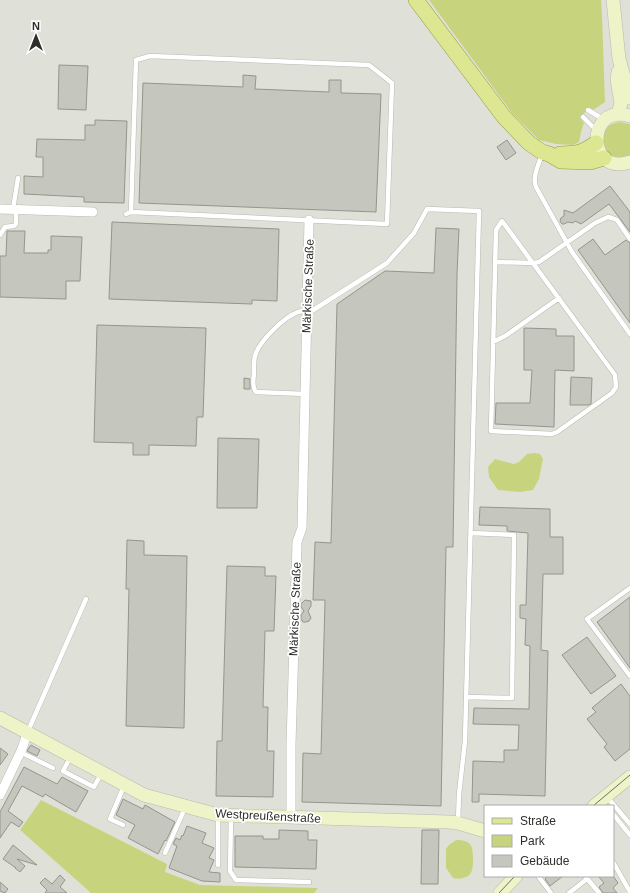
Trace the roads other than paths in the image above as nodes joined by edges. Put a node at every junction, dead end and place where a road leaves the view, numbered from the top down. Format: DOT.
graph roads {
  1 [pos="416,0"];
  2 [pos="614,0"];
  3 [pos="619,58"];
  4 [pos="630,98"];
  5 [pos="588,110"];
  6 [pos="624,115"];
  7 [pos="583,116"];
  8 [pos="605,120"];
  9 [pos="597,137"];
  10 [pos="545,153"];
  11 [pos="604,158"];
  12 [pos="627,166"];
  13 [pos="18,178"];
  14 [pos="0,209"];
  15 [pos="15,209"];
  16 [pos="93,212"];
  17 [pos="131,212"];
  18 [pos="126,214"];
  19 [pos="310,220"];
  20 [pos="0,235"];
  21 [pos="630,239"];
  22 [pos="567,243"];
  23 [pos="495,262"];
  24 [pos="534,263"];
  25 [pos="559,298"];
  26 [pos="307,312"];
  27 [pos="630,334"];
  28 [pos="493,342"];
  29 [pos="305,394"];
  30 [pos="471,533"];
  31 [pos="630,588"];
  32 [pos="86,599"];
  33 [pos="630,676"];
  34 [pos="466,697"];
  35 [pos="0,718"];
  36 [pos="27,734"];
  37 [pos="20,752"];
  38 [pos="53,768"];
  39 [pos="630,777"];
  40 [pos="124,785"];
  41 [pos="0,795"];
  42 [pos="602,802"];
  43 [pos="186,806"];
  44 [pos="614,811"];
  45 [pos="218,815"];
  46 [pos="614,815"];
  47 [pos="231,816"];
  48 [pos="291,818"];
  49 [pos="458,823"];
  50 [pos="630,824"];
  51 [pos="123,825"];
  52 [pos="484,831"];
  53 [pos="630,835"];
  54 [pos="165,853"];
  55 [pos="614,864"];
  56 [pos="218,865"];
  57 [pos="515,877"];
  58 [pos="539,877"];
  59 [pos="586,877"];
  60 [pos="309,882"];
  61 [pos="630,892"];
  62 [pos="500,893"];
  63 [pos="551,893"];
  64 [pos="569,893"];
  65 [pos="599,893"];
  1 -- 10 [label="main road"];
  2 -- 3 [label="street"];
  3 -- 4 [label="street"];
  3 -- 6 [label="street"];
  5 -- 8 [label="lane"];
  6 -- 8 [label="street"];
  7 -- 9 [label="lane"];
  8 -- 9 [label="street"];
  9 -- 10 [label="main road"];
  9 -- 11 [label="street"];
  10 -- 11 [label="main road"];
  10 -- 22 [label="lane"];
  11 -- 12 [label="street"];
  13 -- 15 [label="lane"];
  14 -- 15 [label="street"];
  15 -- 16 [label="street"];
  15 -- 20 [label="lane"];
  17 -- 18 [label="lane"];
  17 -- 19 [label="lane"];
  17 -- 19 [label="lane"];
  19 -- 26 [label="street, Märkische Straße"];
  21 -- 22 [label="lane"];
  22 -- 24 [label="lane"];
  22 -- 27 [label="lane"];
  23 -- 24 [label="lane"];
  23 -- 24 [label="lane"];
  23 -- 28 [label="lane"];
  24 -- 25 [label="lane"];
  25 -- 28 [label="lane"];
  25 -- 28 [label="lane"];
  26 -- 29 [label="street, Märkische Straße"];
  26 -- 29 [label="lane"];
  26 -- 30 [label="lane"];
  29 -- 48 [label="street, Märkische Straße"];
  30 -- 34 [label="lane"];
  30 -- 34 [label="lane"];
  31 -- 33 [label="lane"];
  32 -- 36 [label="lane"];
  34 -- 49 [label="lane"];
  35 -- 36 [label="street, Westpreußenstraße"];
  36 -- 37 [label="street"];
  36 -- 40 [label="street, Westpreußenstraße"];
  37 -- 38 [label="lane"];
  37 -- 41 [label="street"];
  39 -- 42 [label="street"];
  40 -- 43 [label="street, Westpreußenstraße"];
  40 -- 51 [label="lane"];
  43 -- 45 [label="street, Westpreußenstraße"];
  43 -- 54 [label="lane"];
  44 -- 50 [label="lane"];
  45 -- 47 [label="street, Westpreußenstraße"];
  45 -- 56 [label="lane"];
  46 -- 53 [label="lane"];
  47 -- 48 [label="street, Westpreußenstraße"];
  47 -- 60 [label="lane"];
  48 -- 49 [label="street, Westpreußenstraße"];
  49 -- 52 [label="street, Westpreußenstraße"];
  55 -- 61 [label="lane"];
  57 -- 62 [label="street"];
  58 -- 63 [label="lane"];
  59 -- 64 [label="lane"];
  59 -- 65 [label="lane"];
}
